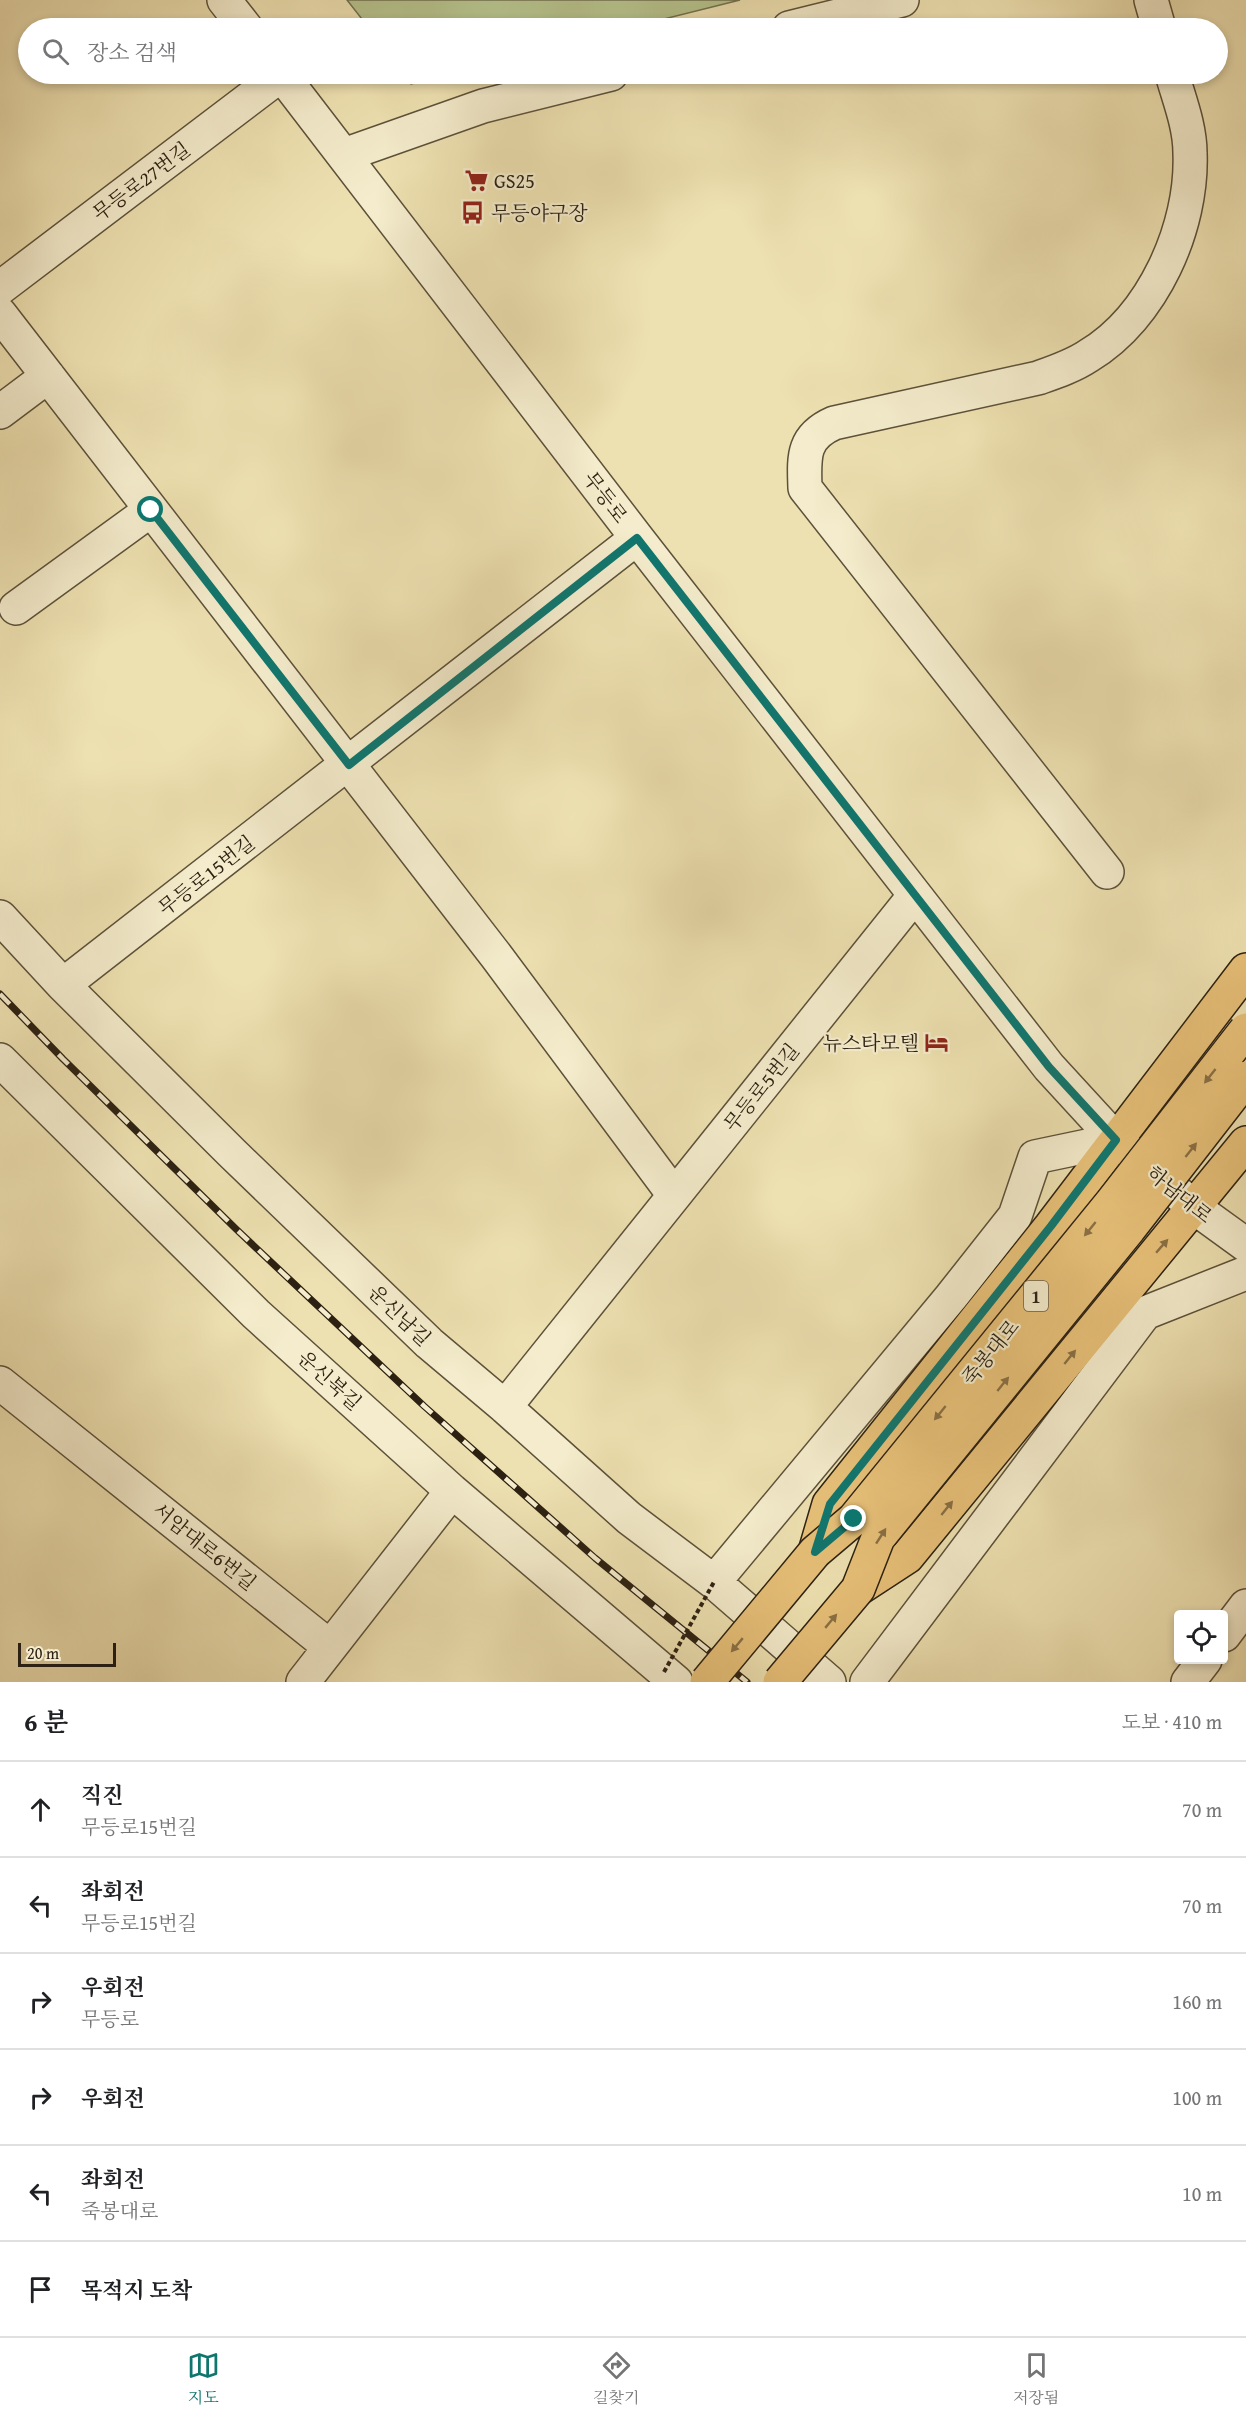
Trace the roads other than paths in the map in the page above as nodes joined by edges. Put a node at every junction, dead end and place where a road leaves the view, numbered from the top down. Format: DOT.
graph roads {
  1 [pos="224,0"];
  2 [pos="902,0"];
  3 [pos="1151,0"];
  4 [pos="238,18"];
  5 [pos="829,18"];
  6 [pos="1156,18"];
  7 [pos="268,84"];
  8 [pos="289,84"];
  9 [pos="571,84"];
  10 [pos="1175,84"];
  11 [pos="344,155"];
  12 [pos="0,288"];
  13 [pos="0,314"];
  14 [pos="48,376"];
  15 [pos="0,412"];
  16 [pos="151,510"];
  17 [pos="637,538"];
  18 [pos="16,608"];
  19 [pos="349,765"];
  20 [pos="1107,872"];
  21 [pos="915,895"];
  22 [pos="0,917"];
  23 [pos="1246,970"];
  24 [pos="63,985"];
  25 [pos="1246,1029"];
  26 [pos="3,1070"];
  27 [pos="1246,1078"];
  28 [pos="1116,1140"];
  29 [pos="1246,1143"];
  30 [pos="674,1195"];
  31 [pos="1195,1208"];
  32 [pos="1246,1245"];
  33 [pos="1246,1273"];
  34 [pos="0,1383"];
  35 [pos="505,1407"];
  36 [pos="452,1491"];
  37 [pos="815,1552"];
  38 [pos="714,1582"];
  39 [pos="858,1589"];
  40 [pos="1246,1606"];
  41 [pos="1232,1639"];
  42 [pos="330,1647"];
  43 [pos="1201,1664"];
  44 [pos="670,1677"];
  45 [pos="303,1682"];
  46 [pos="707,1682"];
  47 [pos="780,1682"];
  48 [pos="829,1682"];
  49 [pos="867,1682"];
  50 [pos="1188,1682"];
  1 -- 4 [label="street"];
  2 -- 5 [label="street"];
  3 -- 6 [label="street"];
  7 -- 12 [label="street, 무등로27번길"];
  8 -- 11 [label="street, 무등로"];
  9 -- 11 [label="street"];
  10 -- 20 [label="street"];
  11 -- 17 [label="street, 무등로"];
  13 -- 14 [label="street"];
  14 -- 15 [label="street"];
  14 -- 16 [label="street"];
  16 -- 18 [label="street"];
  16 -- 19 [label="street"];
  17 -- 19 [label="street, 무등로15번길"];
  17 -- 21 [label="street, 무등로"];
  19 -- 24 [label="street, 무등로15번길"];
  19 -- 30 [label="street"];
  21 -- 28 [label="street, 무등로"];
  21 -- 30 [label="street, 무등로5번길"];
  22 -- 24 [label="street, 운신남길"];
  23 -- 28 [label="main road"];
  24 -- 35 [label="street, 운신남길"];
  25 -- 37 [label="main road, 죽봉대로 / 1, one-way, bridge"];
  26 -- 36 [label="street, 운신북길"];
  39 -- 27 [label="main road, 죽봉대로 / 1, one-way, bridge"];
  28 -- 31 [label="street, 하남대로"];
  28 -- 37 [label="main road"];
  28 -- 38 [label="street"];
  29 -- 31 [label="main road"];
  30 -- 35 [label="street, 무등로5번길"];
  31 -- 32 [label="street, 하남대로"];
  39 -- 31 [label="main road, one-way"];
  33 -- 49 [label="street"];
  34 -- 42 [label="street, 서암대로6번길"];
  35 -- 38 [label="street, 운신남길"];
  36 -- 42 [label="street"];
  36 -- 44 [label="street, 운신북길"];
  37 -- 46 [label="main road, 1, one-way, bridge"];
  38 -- 48 [label="street, 운신남길"];
  47 -- 39 [label="main road, 1, one-way, bridge"];
  40 -- 41 [label="street"];
  42 -- 45 [label="street"];
  43 -- 50 [label="street"];
}
